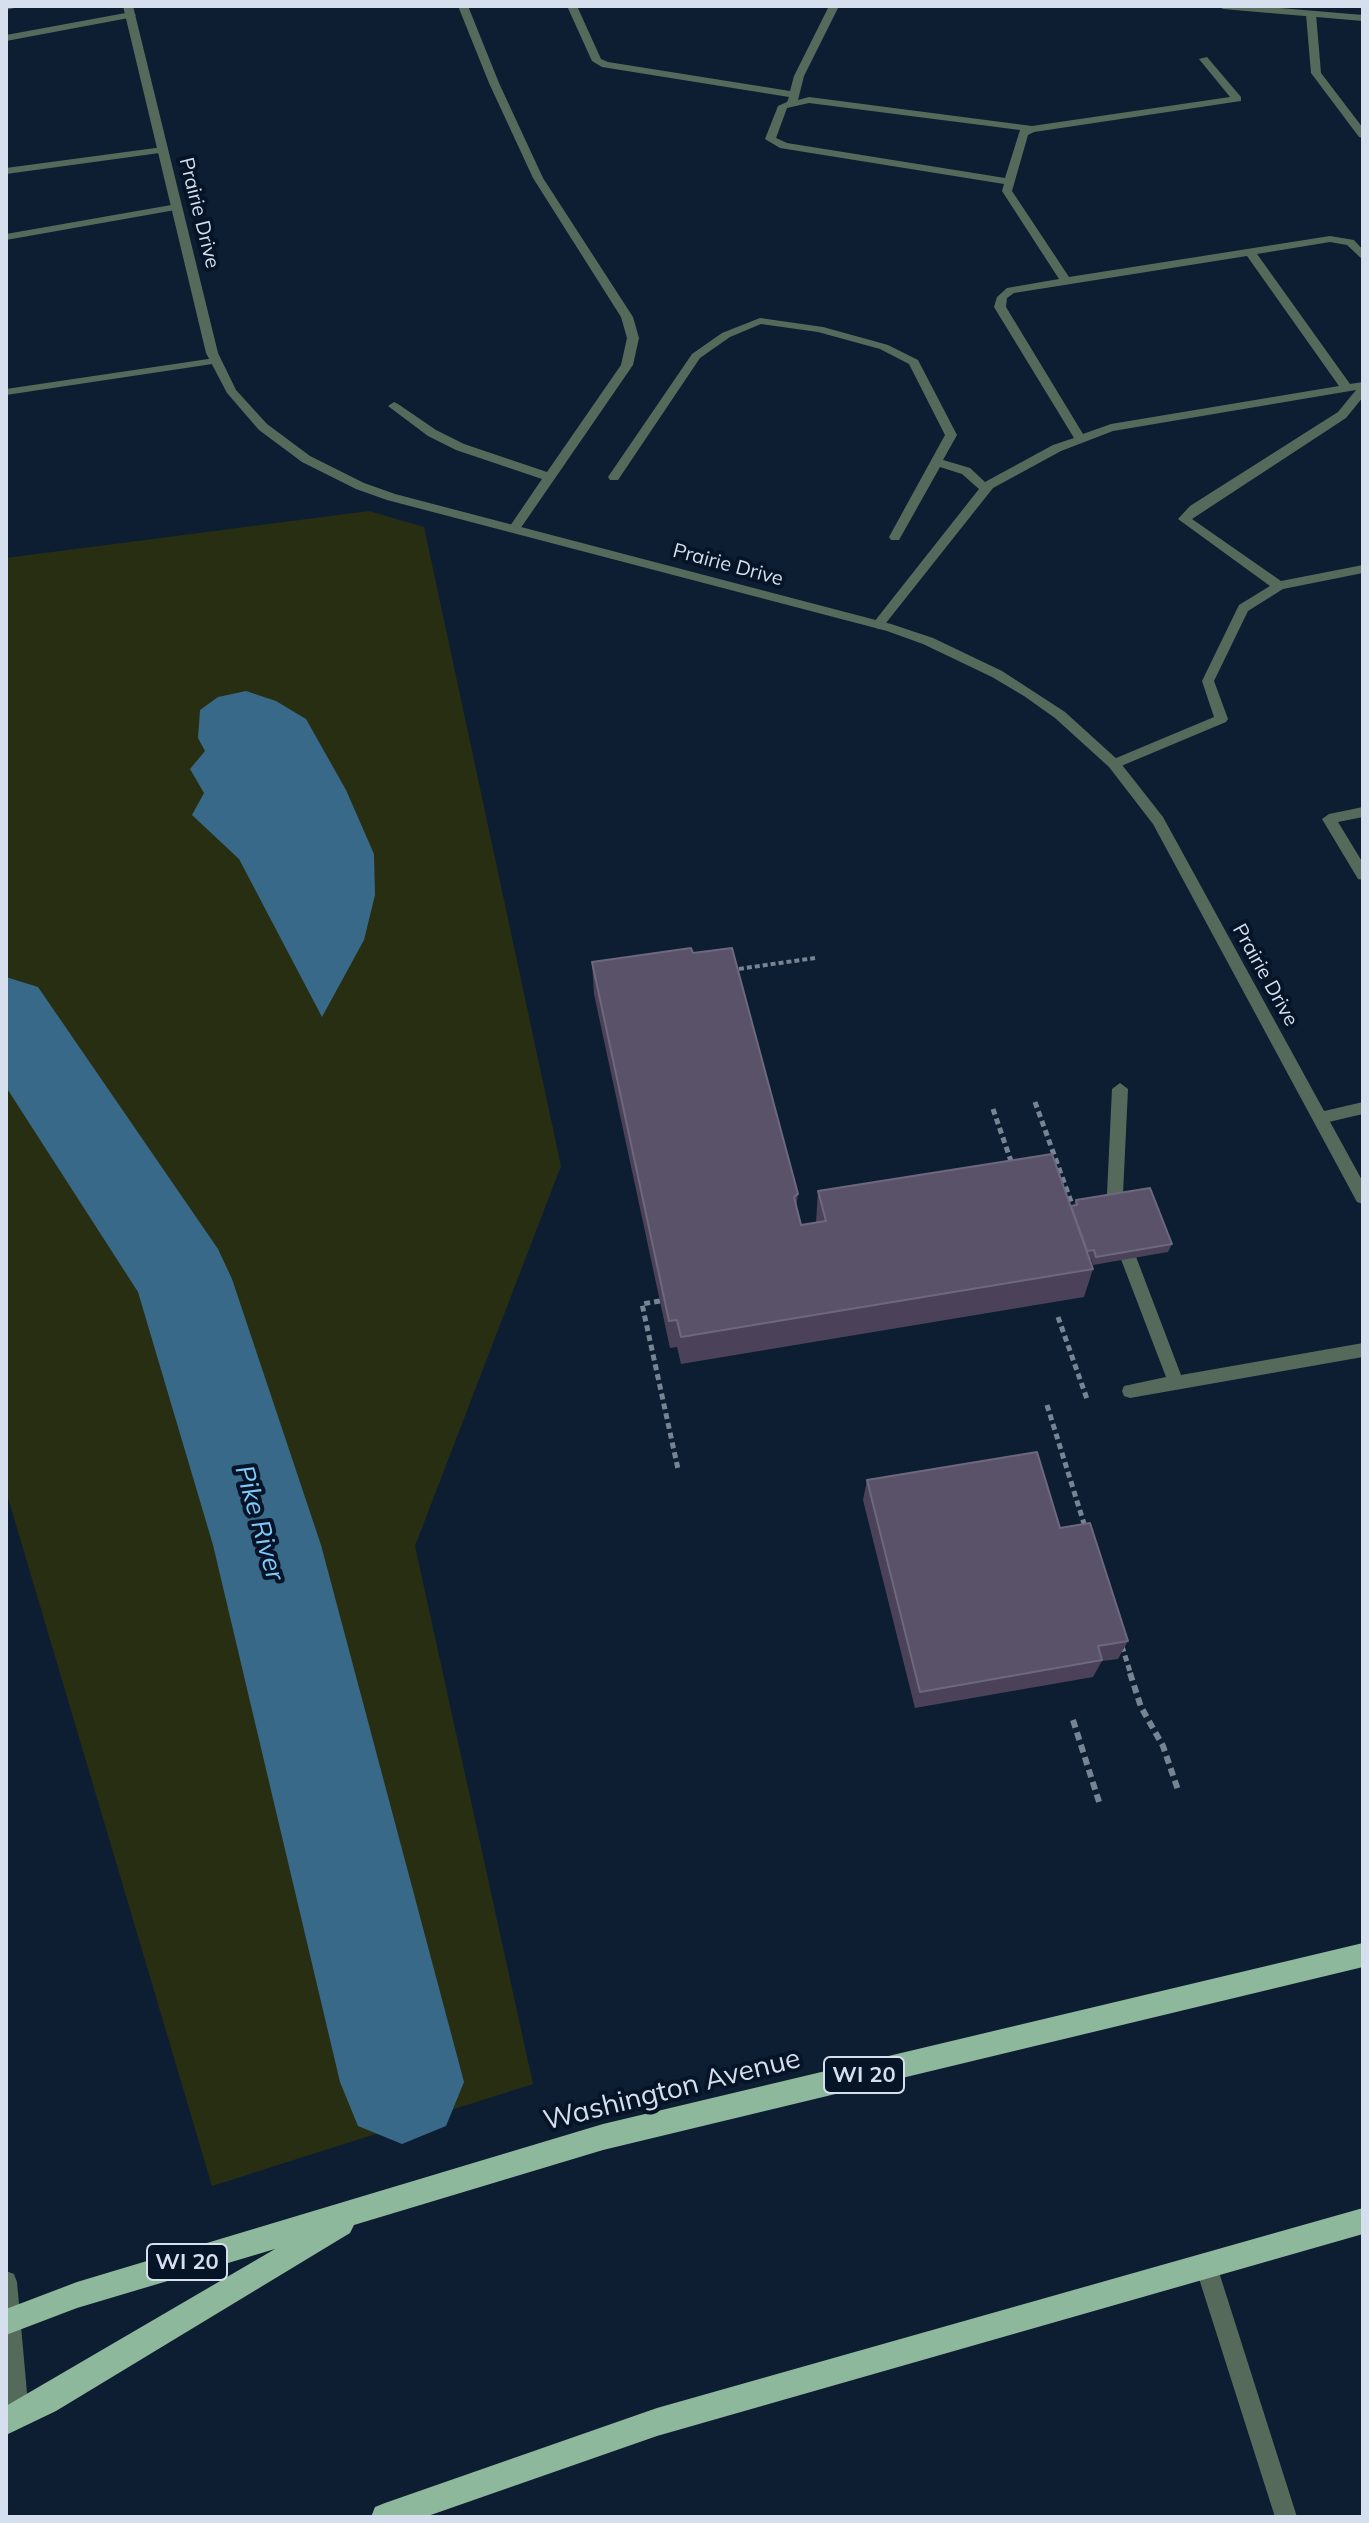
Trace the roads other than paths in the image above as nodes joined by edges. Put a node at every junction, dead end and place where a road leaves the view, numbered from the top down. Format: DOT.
graph roads {
  1 [pos="18,6"];
  2 [pos="463,6"];
  3 [pos="572,6"];
  4 [pos="834,6"];
  5 [pos="1223,6"];
  6 [pos="6,7"];
  7 [pos="130,10"];
  8 [pos="1311,14"];
  9 [pos="1363,18"];
  10 [pos="6,38"];
  11 [pos="1204,59"];
  12 [pos="793,99"];
  13 [pos="1032,129"];
  14 [pos="1363,135"];
  15 [pos="163,150"];
  16 [pos="6,171"];
  17 [pos="1010,182"];
  18 [pos="177,207"];
  19 [pos="6,237"];
  20 [pos="1249,251"];
  21 [pos="1363,257"];
  22 [pos="1065,280"];
  23 [pos="215,361"];
  24 [pos="1363,387"];
  25 [pos="1347,388"];
  26 [pos="6,392"];
  27 [pos="394,406"];
  28 [pos="1080,438"];
  29 [pos="937,462"];
  30 [pos="549,477"];
  31 [pos="614,477"];
  32 [pos="986,489"];
  33 [pos="514,529"];
  34 [pos="895,537"];
  35 [pos="1363,569"];
  36 [pos="1279,586"];
  37 [pos="878,625"];
  38 [pos="1114,764"];
  39 [pos="1363,812"];
  40 [pos="1363,875"];
  41 [pos="1120,1089"];
  42 [pos="1363,1108"];
  43 [pos="1320,1118"];
  44 [pos="1363,1197"];
  45 [pos="1363,1350"];
  46 [pos="1176,1383"];
  47 [pos="1130,1391"];
  48 [pos="1363,1955"];
  49 [pos="369,2208"];
  50 [pos="1363,2221"];
  51 [pos="1206,2266"];
  52 [pos="6,2282"];
  53 [pos="8,2321"];
  54 [pos="12,2418"];
  55 [pos="385,2517"];
  56 [pos="1286,2517"];
  1 -- 6 [label="street"];
  2 -- 30 [label="street"];
  3 -- 12 [label="street"];
  4 -- 12 [label="street"];
  5 -- 8 [label="street"];
  7 -- 10 [label="street"];
  7 -- 15 [label="street, Prairie Drive"];
  8 -- 9 [label="street"];
  8 -- 14 [label="street"];
  11 -- 13 [label="street"];
  12 -- 13 [label="street"];
  12 -- 17 [label="street"];
  13 -- 17 [label="street"];
  15 -- 16 [label="street"];
  15 -- 18 [label="street, Prairie Drive"];
  17 -- 22 [label="street"];
  18 -- 19 [label="street"];
  18 -- 23 [label="street, Prairie Drive"];
  20 -- 21 [label="street"];
  20 -- 22 [label="street"];
  20 -- 25 [label="street"];
  22 -- 28 [label="street"];
  23 -- 26 [label="street"];
  23 -- 33 [label="street, Prairie Drive"];
  24 -- 25 [label="street"];
  24 -- 36 [label="street"];
  25 -- 28 [label="street"];
  27 -- 30 [label="street"];
  28 -- 32 [label="street"];
  29 -- 31 [label="street"];
  29 -- 32 [label="street"];
  29 -- 34 [label="street"];
  30 -- 33 [label="street"];
  32 -- 37 [label="street"];
  33 -- 37 [label="street, Prairie Drive"];
  35 -- 36 [label="street"];
  36 -- 38 [label="street"];
  37 -- 38 [label="street, Prairie Drive"];
  38 -- 43 [label="street, Prairie Drive"];
  39 -- 40 [label="street"];
  41 -- 46 [label="street"];
  42 -- 43 [label="street"];
  43 -- 44 [label="street, Prairie Drive"];
  45 -- 46 [label="street"];
  46 -- 47 [label="street"];
  48 -- 49 [label="main road, Washington Avenue / WI 20"];
  49 -- 53 [label="main road, Washington Avenue / WI 20"];
  49 -- 54 [label="main road"];
  50 -- 51 [label="main road"];
  51 -- 55 [label="main road"];
  51 -- 56 [label="street"];
  52 -- 53 [label="street"];
  53 -- 54 [label="street"];
}
